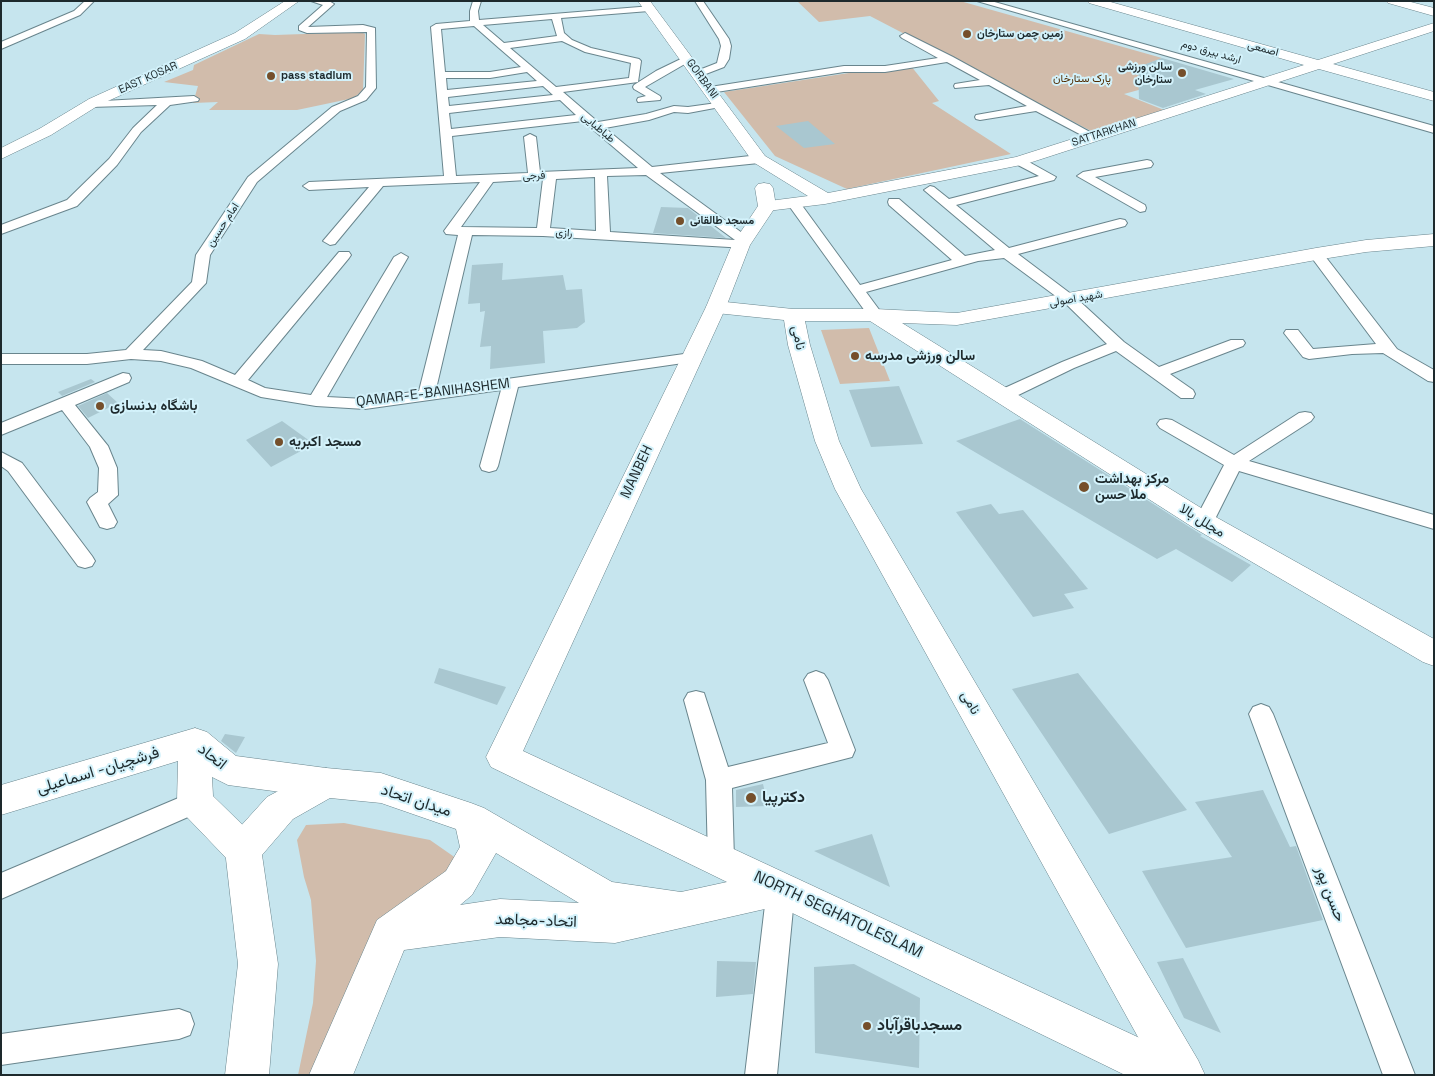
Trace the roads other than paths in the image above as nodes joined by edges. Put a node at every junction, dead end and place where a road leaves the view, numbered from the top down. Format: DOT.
graph roads {
  1 [pos="90,1"];
  2 [pos="293,1"];
  3 [pos="314,1"];
  4 [pos="477,1"];
  5 [pos="699,1"];
  6 [pos="981,1"];
  7 [pos="1092,1"];
  8 [pos="1392,1"];
  9 [pos="646,5"];
  10 [pos="1434,12"];
  11 [pos="556,16"];
  12 [pos="475,23"];
  13 [pos="1434,27"];
  14 [pos="905,36"];
  15 [pos="564,38"];
  16 [pos="1,46"];
  17 [pos="502,46"];
  18 [pos="687,59"];
  19 [pos="950,60"];
  20 [pos="1318,64"];
  21 [pos="529,69"];
  22 [pos="698,74"];
  23 [pos="440,75"];
  24 [pos="1266,81"];
  25 [pos="991,82"];
  26 [pos="545,83"];
  27 [pos="958,86"];
  28 [pos="710,90"];
  29 [pos="442,94"];
  30 [pos="558,94"];
  31 [pos="1434,97"];
  32 [pos="194,99"];
  33 [pos="642,100"];
  34 [pos="167,102"];
  35 [pos="90,104"];
  36 [pos="720,104"];
  37 [pos="1038,107"];
  38 [pos="443,110"];
  39 [pos="586,117"];
  40 [pos="980,117"];
  41 [pos="596,126"];
  42 [pos="1434,130"];
  43 [pos="446,132"];
  44 [pos="1093,136"];
  45 [pos="530,137"];
  46 [pos="1,154"];
  47 [pos="759,159"];
  48 [pos="1020,161"];
  49 [pos="1147,164"];
  50 [pos="649,171"];
  51 [pos="601,173"];
  52 [pos="534,176"];
  53 [pos="550,176"];
  54 [pos="489,178"];
  55 [pos="450,180"];
  56 [pos="378,184"];
  57 [pos="309,186"];
  58 [pos="930,190"];
  59 [pos="766,197"];
  60 [pos="825,199"];
  61 [pos="894,202"];
  62 [pos="793,203"];
  63 [pos="947,203"];
  64 [pos="1140,208"];
  65 [pos="1120,223"];
  66 [pos="1,230"];
  67 [pos="466,231"];
  68 [pos="543,232"];
  69 [pos="603,236"];
  70 [pos="1434,240"];
  71 [pos="330,241"];
  72 [pos="742,243"];
  73 [pos="1007,253"];
  74 [pos="1316,254"];
  75 [pos="344,255"];
  76 [pos="401,257"];
  77 [pos="962,261"];
  78 [pos="857,290"];
  79 [pos="1070,300"];
  80 [pos="716,307"];
  81 [pos="793,315"];
  82 [pos="875,315"];
  83 [pos="957,320"];
  84 [pos="1292,334"];
  85 [pos="1237,343"];
  86 [pos="1118,345"];
  87 [pos="1387,348"];
  88 [pos="932,350"];
  89 [pos="131,354"];
  90 [pos="691,358"];
  91 [pos="1,359"];
  92 [pos="1157,373"];
  93 [pos="1434,377"];
  94 [pos="123,378"];
  95 [pos="238,382"];
  96 [pos="511,384"];
  97 [pos="1004,394"];
  98 [pos="1187,394"];
  99 [pos="426,396"];
  100 [pos="316,401"];
  101 [pos="64,402"];
  102 [pos="1305,417"];
  103 [pos="1166,424"];
  104 [pos="1,430"];
  105 [pos="1,458"];
  106 [pos="1234,463"];
  107 [pos="489,466"];
  108 [pos="107,522"];
  109 [pos="1204,522"];
  110 [pos="1434,522"];
  111 [pos="85,560"];
  112 [pos="1432,649"];
  113 [pos="816,680"];
  114 [pos="696,700"];
  115 [pos="1261,714"];
  116 [pos="195,742"];
  117 [pos="503,758"];
  118 [pos="719,780"];
  119 [pos="326,783"];
  120 [pos="1,800"];
  121 [pos="195,802"];
  122 [pos="471,819"];
  123 [pos="243,850"];
  124 [pos="721,860"];
  125 [pos="1,886"];
  126 [pos="782,888"];
  127 [pos="681,910"];
  128 [pos="391,933"];
  129 [pos="179,1024"];
  130 [pos="1,1050"];
  131 [pos="247,1075"];
  132 [pos="331,1075"];
  133 [pos="761,1075"];
  134 [pos="1172,1075"];
  135 [pos="1183,1075"];
  136 [pos="1399,1075"];
  1 -- 16 [label="street"];
  2 -- 35 [label="main road, EAST KOSAR"];
  3 -- 89 [label="street, امام حسین"];
  4 -- 12 [label="street"];
  5 -- 22 [label="street"];
  6 -- 24 [label="street, ارشد بیرق دوم"];
  7 -- 20 [label="main road, اصمعی"];
  8 -- 10 [label="main road"];
  9 -- 11 [label="street"];
  9 -- 18 [label="main road, GORBANI"];
  11 -- 12 [label="street"];
  11 -- 15 [label="street"];
  12 -- 17 [label="street, طباطبایی"];
  12 -- 23 [label="street"];
  13 -- 20 [label="main road, SATTARKHAN"];
  14 -- 19 [label="street"];
  15 -- 17 [label="street"];
  15 -- 30 [label="street"];
  17 -- 21 [label="street, طباطبایی"];
  18 -- 22 [label="main road, GORBANI"];
  18 -- 33 [label="street"];
  19 -- 25 [label="street"];
  19 -- 28 [label="street"];
  20 -- 24 [label="main road, SATTARKHAN"];
  20 -- 31 [label="main road, اصمعی"];
  21 -- 23 [label="street"];
  21 -- 26 [label="street, طباطبایی"];
  22 -- 28 [label="main road, GORBANI"];
  23 -- 29 [label="street"];
  24 -- 42 [label="street, ارشد بیرق دوم"];
  24 -- 44 [label="main road, SATTARKHAN"];
  25 -- 27 [label="street"];
  25 -- 37 [label="street"];
  26 -- 29 [label="street"];
  26 -- 30 [label="street, طباطبایی"];
  28 -- 36 [label="main road, GORBANI"];
  29 -- 38 [label="street"];
  30 -- 38 [label="street"];
  30 -- 39 [label="street, طباطبایی"];
  32 -- 34 [label="street"];
  34 -- 35 [label="street"];
  34 -- 66 [label="street"];
  35 -- 46 [label="main road, EAST KOSAR"];
  36 -- 41 [label="street"];
  36 -- 47 [label="main road, GORBANI"];
  37 -- 40 [label="street"];
  37 -- 44 [label="street"];
  38 -- 43 [label="street"];
  39 -- 41 [label="street, طباطبایی"];
  39 -- 43 [label="street"];
  41 -- 50 [label="street, طباطبایی"];
  43 -- 55 [label="street"];
  44 -- 48 [label="main road, SATTARKHAN"];
  45 -- 52 [label="street"];
  47 -- 50 [label="street, فرجی"];
  47 -- 59 [label="main road"];
  47 -- 60 [label="main road"];
  48 -- 60 [label="main road, SATTARKHAN"];
  48 -- 63 [label="street"];
  49 -- 64 [label="street"];
  50 -- 51 [label="street, فرجی"];
  50 -- 72 [label="street, طباطبایی"];
  51 -- 53 [label="street, فرجی"];
  51 -- 69 [label="street"];
  52 -- 53 [label="street, فرجی"];
  52 -- 54 [label="street, فرجی"];
  53 -- 68 [label="street"];
  54 -- 55 [label="street, فرجی"];
  54 -- 67 [label="street"];
  55 -- 56 [label="street, فرجی"];
  56 -- 57 [label="street, فرجی"];
  56 -- 71 [label="street"];
  58 -- 63 [label="street"];
  59 -- 62 [label="main road, SATTARKHAN"];
  59 -- 72 [label="main road, MANBEH"];
  60 -- 62 [label="main road, SATTARKHAN"];
  61 -- 77 [label="street"];
  62 -- 78 [label="street"];
  63 -- 73 [label="street"];
  65 -- 73 [label="street"];
  67 -- 68 [label="street, رازی"];
  67 -- 99 [label="street"];
  68 -- 69 [label="street, رازی"];
  69 -- 72 [label="street, رازی"];
  70 -- 74 [label="main road, شهید اصولی"];
  72 -- 80 [label="main road, MANBEH"];
  73 -- 77 [label="street"];
  73 -- 79 [label="street"];
  74 -- 79 [label="main road, شهید اصولی"];
  74 -- 87 [label="street"];
  75 -- 95 [label="street"];
  76 -- 100 [label="street"];
  77 -- 78 [label="street"];
  78 -- 82 [label="street"];
  79 -- 83 [label="main road, شهید اصولی"];
  79 -- 86 [label="street"];
  80 -- 81 [label="main road, شهید اصولی"];
  80 -- 90 [label="main road, MANBEH"];
  81 -- 82 [label="main road, شهید اصولی"];
  81 -- 135 [label="main road, نامی"];
  82 -- 83 [label="main road, شهید اصولی"];
  82 -- 88 [label="main road, مجلل بالا"];
  83 -- 88 [label="main road"];
  84 -- 87 [label="street"];
  85 -- 92 [label="street"];
  86 -- 92 [label="street"];
  86 -- 97 [label="street"];
  87 -- 93 [label="street"];
  88 -- 97 [label="main road, مجلل بالا"];
  89 -- 91 [label="street, QAMAR-E-BANIHASHEM"];
  89 -- 95 [label="street, QAMAR-E-BANIHASHEM"];
  90 -- 96 [label="street, QAMAR-E-BANIHASHEM"];
  90 -- 117 [label="main road, MANBEH"];
  92 -- 98 [label="street"];
  94 -- 101 [label="street"];
  95 -- 100 [label="street, QAMAR-E-BANIHASHEM"];
  96 -- 99 [label="street, QAMAR-E-BANIHASHEM"];
  96 -- 107 [label="street"];
  97 -- 109 [label="main road, مجلل بالا"];
  99 -- 100 [label="street, QAMAR-E-BANIHASHEM"];
  101 -- 104 [label="street"];
  101 -- 108 [label="street"];
  102 -- 106 [label="street"];
  103 -- 106 [label="street"];
  105 -- 111 [label="street"];
  106 -- 109 [label="street"];
  106 -- 110 [label="street"];
  109 -- 112 [label="main road, مجلل بالا"];
  113 -- 118 [label="street"];
  114 -- 118 [label="street"];
  115 -- 136 [label="street, حسن پور"];
  116 -- 119 [label="main road, اتحاد"];
  116 -- 120 [label="main road, فرشچیان- اسماعیلی"];
  116 -- 121 [label="main road, اتحاد"];
  117 -- 124 [label="main road, NORTH SEGHATOLESLAM"];
  118 -- 124 [label="street"];
  119 -- 122 [label="main road, میدان اتحاد"];
  119 -- 123 [label="main road"];
  121 -- 123 [label="main road"];
  121 -- 125 [label="street"];
  122 -- 127 [label="main road, اتحاد-مجاهد"];
  122 -- 128 [label="main road"];
  123 -- 131 [label="main road"];
  124 -- 126 [label="main road, NORTH SEGHATOLESLAM"];
  126 -- 127 [label="main road, اتحاد-مجاهد"];
  126 -- 133 [label="street"];
  126 -- 134 [label="main road, NORTH SEGHATOLESLAM"];
  127 -- 128 [label="main road, اتحاد-مجاهد"];
  128 -- 132 [label="main road"];
  129 -- 130 [label="street"];
}
